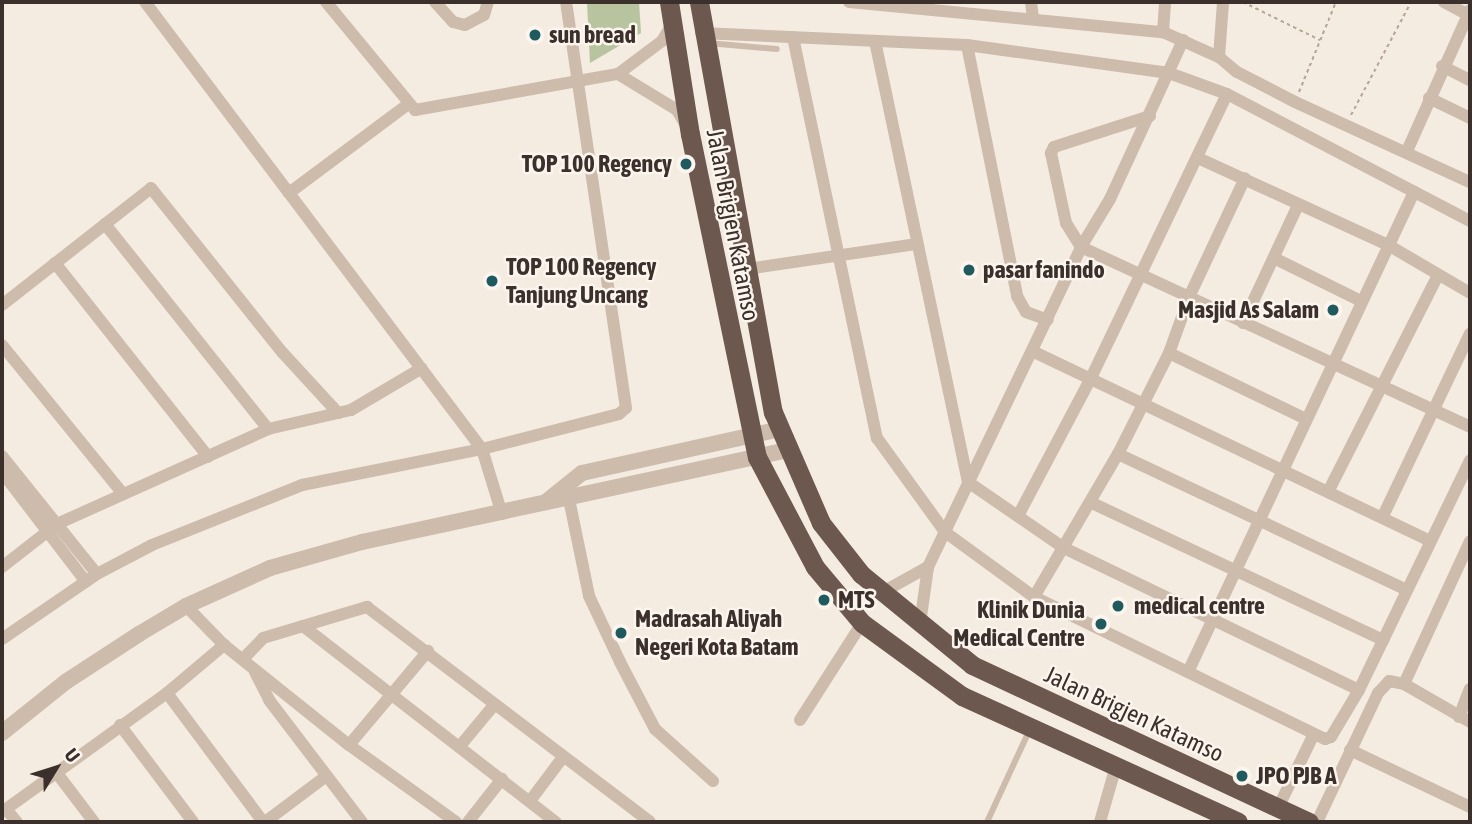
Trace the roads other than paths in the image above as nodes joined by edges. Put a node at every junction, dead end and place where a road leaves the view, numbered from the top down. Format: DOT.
graph roads {
  1 [pos="145,2"];
  2 [pos="326,2"];
  3 [pos="435,2"];
  4 [pos="488,2"];
  5 [pos="566,2"];
  6 [pos="669,2"];
  7 [pos="699,2"];
  8 [pos="709,2"];
  9 [pos="849,2"];
  10 [pos="1031,2"];
  11 [pos="1165,2"];
  12 [pos="1223,2"];
  13 [pos="1444,2"];
  14 [pos="1469,14"];
  15 [pos="1033,18"];
  16 [pos="671,26"];
  17 [pos="1163,32"];
  18 [pos="702,37"];
  19 [pos="793,37"];
  20 [pos="1183,40"];
  21 [pos="875,41"];
  22 [pos="967,45"];
  23 [pos="777,49"];
  24 [pos="1219,57"];
  25 [pos="1442,66"];
  26 [pos="1169,73"];
  27 [pos="618,74"];
  28 [pos="1470,80"];
  29 [pos="580,81"];
  30 [pos="1227,94"];
  31 [pos="1429,98"];
  32 [pos="407,105"];
  33 [pos="1150,116"];
  34 [pos="1470,118"];
  35 [pos="690,134"];
  36 [pos="1407,151"];
  37 [pos="1198,158"];
  38 [pos="1245,178"];
  39 [pos="1470,182"];
  40 [pos="289,192"];
  41 [pos="1414,192"];
  42 [pos="1298,205"];
  43 [pos="1470,221"];
  44 [pos="105,224"];
  45 [pos="917,244"];
  46 [pos="1388,245"];
  47 [pos="1081,247"];
  48 [pos="837,256"];
  49 [pos="1276,259"];
  50 [pos="55,263"];
  51 [pos="747,269"];
  52 [pos="1140,274"];
  53 [pos="1438,275"];
  54 [pos="1470,293"];
  55 [pos="1190,295"];
  56 [pos="1361,301"];
  57 [pos="2,304"];
  58 [pos="1048,320"];
  59 [pos="1243,323"];
  60 [pos="1470,334"];
  61 [pos="2,345"];
  62 [pos="1032,351"];
  63 [pos="1169,353"];
  64 [pos="1330,365"];
  65 [pos="422,368"];
  66 [pos="1090,380"];
  67 [pos="1380,389"];
  68 [pos="1143,401"];
  69 [pos="1432,412"];
  70 [pos="338,413"];
  71 [pos="1304,418"];
  72 [pos="1470,428"];
  73 [pos="268,429"];
  74 [pos="780,429"];
  75 [pos="752,436"];
  76 [pos="482,449"];
  77 [pos="788,450"];
  78 [pos="1118,454"];
  79 [pos="2,456"];
  80 [pos="208,457"];
  81 [pos="757,457"];
  82 [pos="1470,460"];
  83 [pos="1282,471"];
  84 [pos="2,472"];
  85 [pos="968,482"];
  86 [pos="1328,492"];
  87 [pos="124,494"];
  88 [pos="569,499"];
  89 [pos="1092,503"];
  90 [pos="542,505"];
  91 [pos="502,513"];
  92 [pos="1019,514"];
  93 [pos="1383,516"];
  94 [pos="1258,520"];
  95 [pos="52,528"];
  96 [pos="945,531"];
  97 [pos="1430,541"];
  98 [pos="1469,547"];
  99 [pos="1064,548"];
  100 [pos="2,567"];
  101 [pos="928,567"];
  102 [pos="1238,571"];
  103 [pos="91,578"];
  104 [pos="1407,590"];
  105 [pos="881,593"];
  106 [pos="1034,597"];
  107 [pos="186,606"];
  108 [pos="1213,622"];
  109 [pos="862,623"];
  110 [pos="920,624"];
  111 [pos="303,626"];
  112 [pos="2,639"];
  113 [pos="1382,640"];
  114 [pos="224,645"];
  115 [pos="428,651"];
  116 [pos="243,659"];
  117 [pos="253,669"];
  118 [pos="1188,673"];
  119 [pos="1404,684"];
  120 [pos="1470,689"];
  121 [pos="1359,690"];
  122 [pos="167,693"];
  123 [pos="393,694"];
  124 [pos="494,705"];
  125 [pos="1464,719"];
  126 [pos="800,720"];
  127 [pos="120,725"];
  128 [pos="1030,727"];
  129 [pos="2,733"];
  130 [pos="1314,734"];
  131 [pos="349,746"];
  132 [pos="460,746"];
  133 [pos="1350,750"];
  134 [pos="563,757"];
  135 [pos="1116,766"];
  136 [pos="55,772"];
  137 [pos="326,777"];
  138 [pos="502,779"];
  139 [pos="713,781"];
  140 [pos="530,801"];
  141 [pos="1470,807"];
  142 [pos="1278,808"];
  143 [pos="4,810"];
  144 [pos="641,820"];
  145 [pos="17,822"];
  146 [pos="94,822"];
  147 [pos="192,822"];
  148 [pos="264,822"];
  149 [pos="362,822"];
  150 [pos="456,822"];
  151 [pos="468,822"];
  152 [pos="556,822"];
  153 [pos="987,822"];
  154 [pos="1100,822"];
  155 [pos="1238,822"];
  156 [pos="1309,822"];
  157 [pos="1317,822"];
  1 -- 40 [label="street"];
  2 -- 32 [label="street"];
  3 -- 4 [label="street"];
  5 -- 29 [label="street"];
  6 -- 16 [label="highway, Jalan Brigjen Katamso"];
  7 -- 8 [label="street"];
  7 -- 18 [label="highway, Jalan Brigjen Katamso"];
  9 -- 15 [label="street"];
  10 -- 15 [label="street"];
  11 -- 17 [label="street"];
  12 -- 24 [label="street"];
  13 -- 14 [label="street"];
  14 -- 25 [label="street"];
  15 -- 17 [label="street"];
  16 -- 27 [label="street"];
  16 -- 35 [label="highway, Jalan Brigjen Katamso"];
  17 -- 20 [label="street"];
  18 -- 19 [label="street"];
  18 -- 23 [label="lane"];
  18 -- 51 [label="highway, Jalan Brigjen Katamso"];
  19 -- 21 [label="street"];
  19 -- 48 [label="street"];
  20 -- 24 [label="street"];
  20 -- 26 [label="street"];
  21 -- 22 [label="street"];
  21 -- 45 [label="street"];
  22 -- 26 [label="street"];
  22 -- 58 [label="street"];
  24 -- 36 [label="street"];
  25 -- 28 [label="street"];
  25 -- 31 [label="street"];
  26 -- 30 [label="street"];
  26 -- 33 [label="street"];
  27 -- 29 [label="street"];
  27 -- 35 [label="street"];
  29 -- 32 [label="street"];
  29 -- 76 [label="street"];
  30 -- 37 [label="street"];
  30 -- 41 [label="street"];
  31 -- 34 [label="street"];
  31 -- 36 [label="street"];
  32 -- 40 [label="street"];
  33 -- 47 [label="street"];
  33 -- 47 [label="street"];
  35 -- 75 [label="highway, Jalan Brigjen Katamso"];
  36 -- 39 [label="street"];
  37 -- 38 [label="street"];
  37 -- 52 [label="street"];
  38 -- 42 [label="street"];
  38 -- 55 [label="street"];
  40 -- 65 [label="street"];
  41 -- 43 [label="street"];
  41 -- 46 [label="street"];
  42 -- 46 [label="street"];
  42 -- 49 [label="street"];
  44 -- 50 [label="street"];
  44 -- 70 [label="street"];
  44 -- 73 [label="street"];
  45 -- 48 [label="street"];
  45 -- 85 [label="street"];
  46 -- 53 [label="street"];
  46 -- 56 [label="street"];
  47 -- 52 [label="street"];
  47 -- 58 [label="street"];
  48 -- 51 [label="street"];
  48 -- 96 [label="street"];
  49 -- 56 [label="street"];
  49 -- 59 [label="street"];
  50 -- 57 [label="street"];
  50 -- 80 [label="street"];
  51 -- 74 [label="highway, Jalan Brigjen Katamso"];
  52 -- 55 [label="street"];
  52 -- 66 [label="street"];
  53 -- 54 [label="street"];
  53 -- 67 [label="street"];
  55 -- 59 [label="street"];
  55 -- 63 [label="street"];
  56 -- 64 [label="street"];
  58 -- 62 [label="street"];
  59 -- 64 [label="street"];
  60 -- 69 [label="street"];
  61 -- 87 [label="street"];
  62 -- 66 [label="street"];
  62 -- 85 [label="street"];
  63 -- 68 [label="street"];
  63 -- 71 [label="street"];
  64 -- 67 [label="street"];
  64 -- 71 [label="street"];
  65 -- 70 [label="street"];
  65 -- 76 [label="street"];
  66 -- 68 [label="street"];
  66 -- 92 [label="street"];
  67 -- 69 [label="street"];
  67 -- 86 [label="street"];
  68 -- 78 [label="street"];
  68 -- 83 [label="street"];
  69 -- 72 [label="street"];
  69 -- 93 [label="street"];
  70 -- 73 [label="street"];
  71 -- 83 [label="street"];
  73 -- 80 [label="street"];
  74 -- 75 [label="street"];
  74 -- 77 [label="highway, Jalan Brigjen Katamso"];
  75 -- 81 [label="highway, Jalan Brigjen Katamso"];
  75 -- 90 [label="street"];
  76 -- 91 [label="street"];
  76 -- 103 [label="street"];
  77 -- 81 [label="street"];
  77 -- 105 [label="highway, Jalan Brigjen Katamso"];
  78 -- 89 [label="street"];
  78 -- 94 [label="street"];
  79 -- 95 [label="street"];
  80 -- 87 [label="street"];
  81 -- 88 [label="street"];
  81 -- 109 [label="highway, Jalan Brigjen Katamso"];
  82 -- 97 [label="street"];
  83 -- 86 [label="street"];
  83 -- 94 [label="street"];
  84 -- 95 [label="street"];
  85 -- 92 [label="street"];
  85 -- 96 [label="street"];
  86 -- 93 [label="street"];
  87 -- 95 [label="street"];
  88 -- 90 [label="street"];
  88 -- 139 [label="street"];
  89 -- 99 [label="street"];
  89 -- 102 [label="street"];
  90 -- 91 [label="street"];
  91 -- 107 [label="street"];
  92 -- 99 [label="street"];
  93 -- 97 [label="street"];
  94 -- 102 [label="street"];
  94 -- 104 [label="street"];
  95 -- 100 [label="street"];
  95 -- 103 [label="street"];
  96 -- 101 [label="street"];
  96 -- 106 [label="street"];
  97 -- 104 [label="street"];
  98 -- 119 [label="street"];
  99 -- 106 [label="street"];
  99 -- 108 [label="street"];
  101 -- 105 [label="street"];
  101 -- 110 [label="street"];
  102 -- 108 [label="street"];
  102 -- 113 [label="street"];
  103 -- 112 [label="street"];
  104 -- 113 [label="street"];
  105 -- 110 [label="highway, Jalan Brigjen Katamso"];
  106 -- 118 [label="street"];
  107 -- 114 [label="street"];
  107 -- 129 [label="street"];
  108 -- 118 [label="street"];
  108 -- 121 [label="street"];
  109 -- 126 [label="street"];
  109 -- 128 [label="highway, Jalan Brigjen Katamso"];
  110 -- 142 [label="highway, Jalan Brigjen Katamso"];
  111 -- 115 [label="street"];
  111 -- 116 [label="street"];
  111 -- 123 [label="street"];
  113 -- 121 [label="street"];
  114 -- 116 [label="street"];
  114 -- 122 [label="street"];
  115 -- 123 [label="street"];
  115 -- 124 [label="street"];
  116 -- 117 [label="street"];
  117 -- 131 [label="street"];
  117 -- 137 [label="street"];
  118 -- 130 [label="street"];
  119 -- 125 [label="street"];
  119 -- 133 [label="street"];
  120 -- 125 [label="street"];
  121 -- 130 [label="street"];
  122 -- 127 [label="street"];
  122 -- 148 [label="street"];
  123 -- 131 [label="street"];
  123 -- 132 [label="street"];
  124 -- 132 [label="street"];
  124 -- 134 [label="street"];
  127 -- 136 [label="street"];
  127 -- 147 [label="street"];
  128 -- 135 [label="highway, Jalan Brigjen Katamso"];
  128 -- 153 [label="lane"];
  130 -- 142 [label="street"];
  131 -- 150 [label="street"];
  132 -- 138 [label="street"];
  133 -- 141 [label="street"];
  133 -- 157 [label="street"];
  134 -- 140 [label="street"];
  134 -- 144 [label="street"];
  135 -- 154 [label="street"];
  135 -- 155 [label="highway, Jalan Brigjen Katamso"];
  136 -- 143 [label="street"];
  136 -- 146 [label="street"];
  137 -- 148 [label="street"];
  137 -- 149 [label="street"];
  138 -- 140 [label="street"];
  138 -- 151 [label="street"];
  140 -- 152 [label="street"];
  142 -- 156 [label="highway, Jalan Brigjen Katamso"];
  143 -- 145 [label="street"];
}
